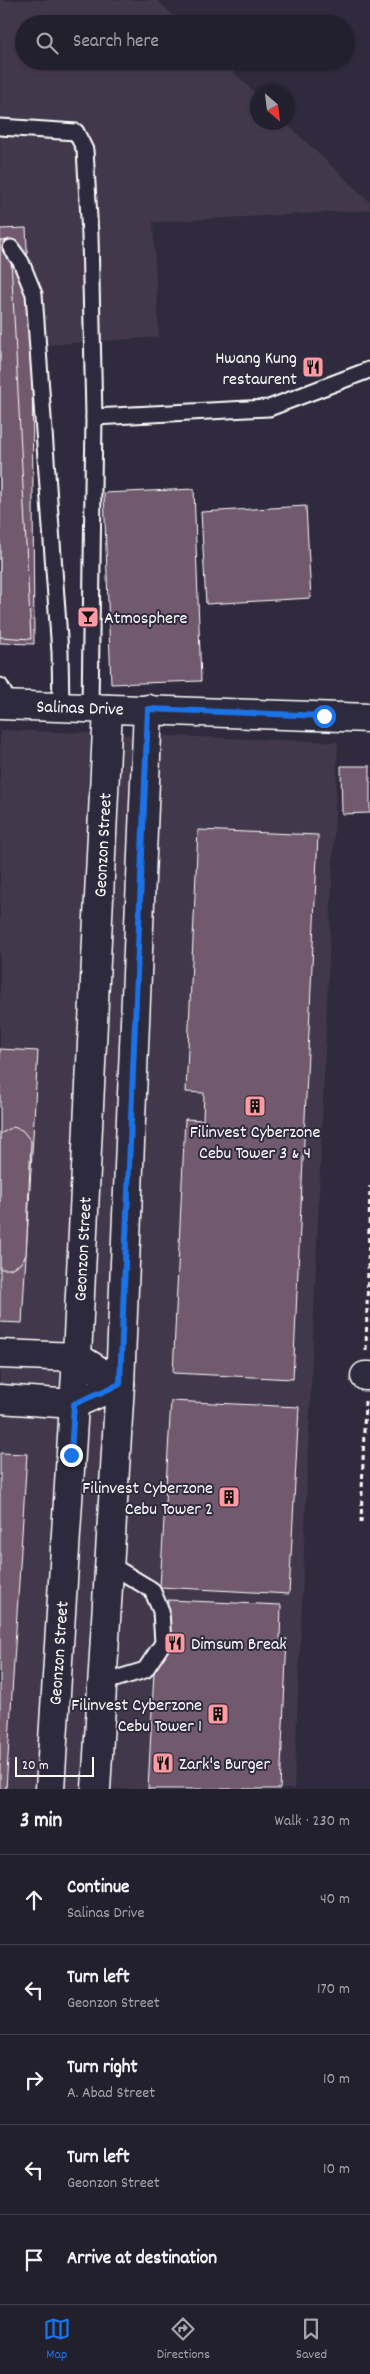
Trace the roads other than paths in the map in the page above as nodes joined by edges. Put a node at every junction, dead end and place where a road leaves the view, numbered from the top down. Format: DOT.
graph roads {
  1 [pos="0,127"];
  2 [pos="11,248"];
  3 [pos="369,370"];
  4 [pos="94,417"];
  5 [pos="3,699"];
  6 [pos="61,706"];
  7 [pos="99,708"];
  8 [pos="148,709"];
  9 [pos="370,718"];
  10 [pos="0,1354"];
  11 [pos="76,1357"];
  12 [pos="120,1384"];
  13 [pos="0,1399"];
  14 [pos="74,1404"];
  15 [pos="109,1564"];
  16 [pos="102,1683"];
  17 [pos="50,1789"];
  18 [pos="96,1789"];
  1 -- 4 [label="lane"];
  2 -- 6 [label="lane"];
  3 -- 4 [label="lane"];
  4 -- 7 [label="lane"];
  5 -- 6 [label="street, Salinas Drive"];
  6 -- 7 [label="street, Salinas Drive"];
  7 -- 8 [label="street, Salinas Drive"];
  7 -- 11 [label="street, Geonzon Street"];
  8 -- 9 [label="street, Salinas Drive"];
  8 -- 12 [label="street"];
  10 -- 11 [label="street"];
  11 -- 12 [label="street"];
  11 -- 14 [label="street, Geonzon Street"];
  12 -- 14 [label="street"];
  12 -- 15 [label="street"];
  13 -- 14 [label="street"];
  14 -- 17 [label="street, Geonzon Street"];
  15 -- 16 [label="street"];
  15 -- 16 [label="lane"];
  16 -- 18 [label="street"];
}
